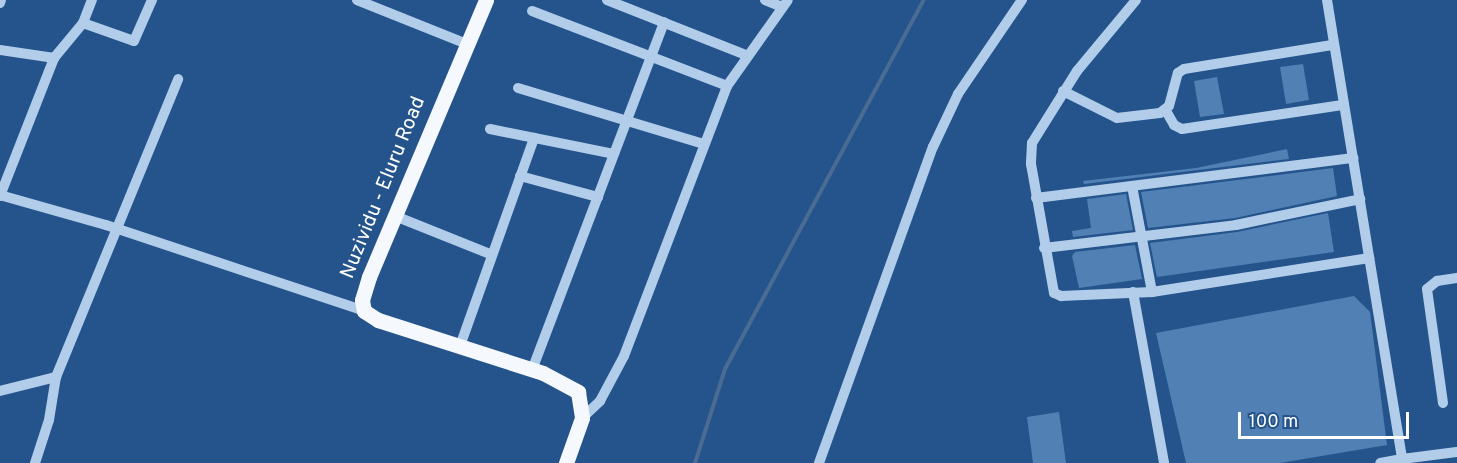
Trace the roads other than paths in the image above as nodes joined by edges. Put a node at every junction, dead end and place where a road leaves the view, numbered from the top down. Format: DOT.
graph roads {
  1 [pos="92,0"];
  2 [pos="152,0"];
  3 [pos="357,0"];
  4 [pos="486,0"];
  5 [pos="607,0"];
  6 [pos="765,0"];
  7 [pos="1022,0"];
  8 [pos="1136,0"];
  9 [pos="1327,0"];
  10 [pos="785,4"];
  11 [pos="532,11"];
  12 [pos="664,22"];
  13 [pos="83,23"];
  14 [pos="467,44"];
  15 [pos="1332,45"];
  16 [pos="0,50"];
  17 [pos="746,55"];
  18 [pos="651,57"];
  19 [pos="54,58"];
  20 [pos="178,79"];
  21 [pos="727,86"];
  22 [pos="518,88"];
  23 [pos="1063,91"];
  24 [pos="1342,105"];
  25 [pos="1166,111"];
  26 [pos="627,121"];
  27 [pos="490,129"];
  28 [pos="534,138"];
  29 [pos="704,144"];
  30 [pos="614,154"];
  31 [pos="1353,158"];
  32 [pos="520,176"];
  33 [pos="1132,186"];
  34 [pos="0,195"];
  35 [pos="598,196"];
  36 [pos="1036,198"];
  37 [pos="1360,199"];
  38 [pos="395,216"];
  39 [pos="116,228"];
  40 [pos="1141,237"];
  41 [pos="1044,248"];
  42 [pos="490,254"];
  43 [pos="1369,258"];
  44 [pos="1457,278"];
  45 [pos="1133,292"];
  46 [pos="1152,292"];
  47 [pos="364,311"];
  48 [pos="460,346"];
  49 [pos="531,370"];
  50 [pos="56,377"];
  51 [pos="0,391"];
  52 [pos="1443,403"];
  53 [pos="582,418"];
  54 [pos="1457,452"];
  55 [pos="1402,459"];
  56 [pos="35,463"];
  57 [pos="566,463"];
  58 [pos="819,463"];
  59 [pos="1164,463"];
  60 [pos="1380,463"];
  1 -- 13 [label="street"];
  2 -- 13 [label="street"];
  3 -- 14 [label="street"];
  4 -- 14 [label="main road, Nuzividu - Eluru Road"];
  5 -- 12 [label="street"];
  6 -- 10 [label="street"];
  7 -- 58 [label="street"];
  8 -- 23 [label="street"];
  9 -- 15 [label="street"];
  10 -- 17 [label="street"];
  11 -- 18 [label="street"];
  12 -- 17 [label="street"];
  12 -- 18 [label="street"];
  13 -- 19 [label="street"];
  14 -- 38 [label="main road, Nuzividu - Eluru Road"];
  15 -- 24 [label="street"];
  15 -- 25 [label="street"];
  16 -- 19 [label="street"];
  17 -- 21 [label="street"];
  18 -- 21 [label="street"];
  18 -- 26 [label="street"];
  19 -- 34 [label="street"];
  20 -- 39 [label="street"];
  21 -- 29 [label="street"];
  22 -- 26 [label="street"];
  23 -- 25 [label="street"];
  23 -- 36 [label="street"];
  24 -- 25 [label="street"];
  24 -- 31 [label="street"];
  26 -- 29 [label="street"];
  26 -- 30 [label="street"];
  27 -- 28 [label="street"];
  28 -- 30 [label="street"];
  28 -- 32 [label="street"];
  29 -- 53 [label="street"];
  30 -- 35 [label="street"];
  31 -- 33 [label="street"];
  31 -- 37 [label="street"];
  32 -- 35 [label="street"];
  32 -- 42 [label="street"];
  33 -- 36 [label="street"];
  33 -- 40 [label="street"];
  34 -- 39 [label="street"];
  35 -- 49 [label="street"];
  36 -- 41 [label="street"];
  37 -- 40 [label="street"];
  37 -- 43 [label="street"];
  38 -- 42 [label="street"];
  38 -- 47 [label="main road, Nuzividu - Eluru Road"];
  39 -- 47 [label="street"];
  39 -- 50 [label="street"];
  40 -- 41 [label="street"];
  40 -- 46 [label="street"];
  41 -- 45 [label="street"];
  42 -- 48 [label="street"];
  43 -- 46 [label="street"];
  43 -- 55 [label="street"];
  44 -- 52 [label="street"];
  45 -- 46 [label="street"];
  45 -- 59 [label="street"];
  47 -- 48 [label="main road, Nuzividu - Eluru Road"];
  48 -- 49 [label="main road, Nuzividu - Eluru Road"];
  49 -- 53 [label="main road, Nuzividu - Eluru Road"];
  50 -- 51 [label="street"];
  50 -- 56 [label="street"];
  53 -- 57 [label="main road"];
  54 -- 55 [label="street"];
  55 -- 60 [label="street"];
}
